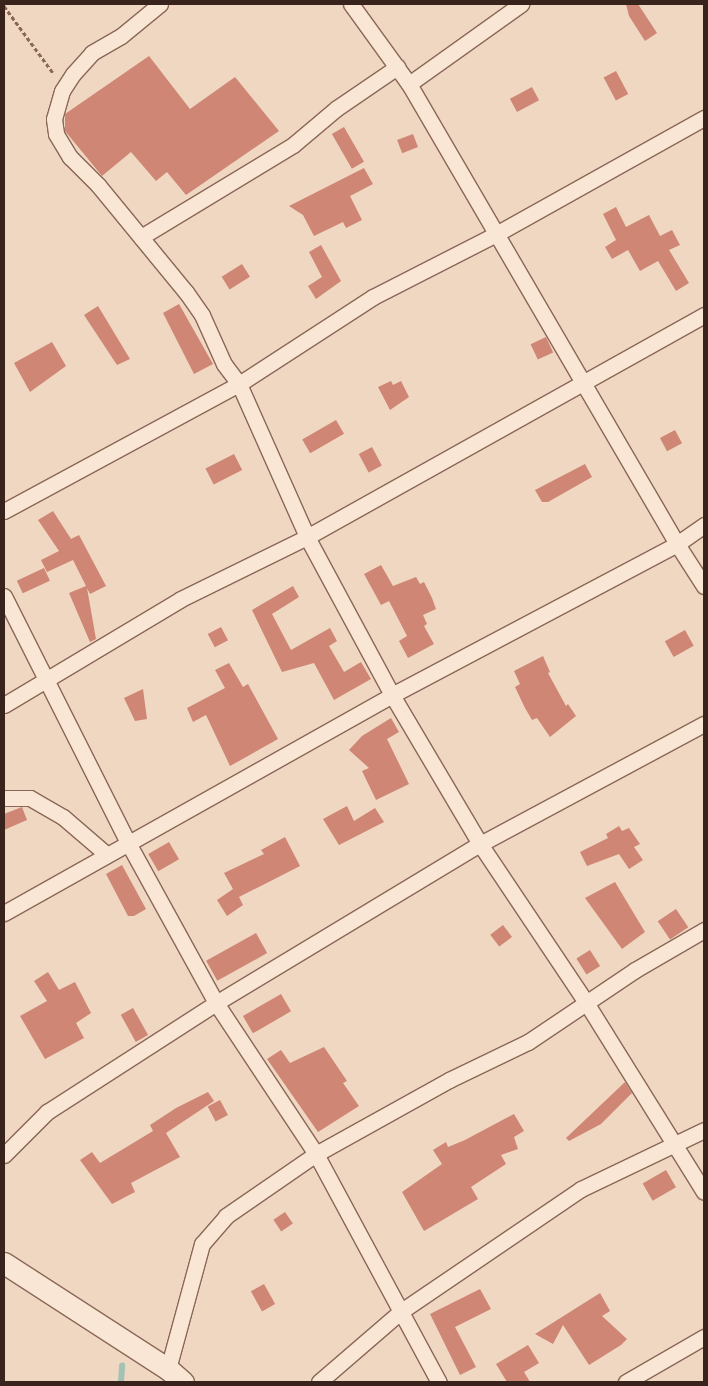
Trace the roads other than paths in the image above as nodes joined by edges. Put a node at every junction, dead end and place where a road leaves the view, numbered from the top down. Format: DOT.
graph roads {
  1 [pos="160,4"];
  2 [pos="351,4"];
  3 [pos="521,4"];
  4 [pos="397,67"];
  5 [pos="409,84"];
  6 [pos="704,118"];
  7 [pos="498,232"];
  8 [pos="141,237"];
  9 [pos="704,315"];
  10 [pos="239,384"];
  11 [pos="584,384"];
  12 [pos="4,511"];
  13 [pos="704,525"];
  14 [pos="307,537"];
  15 [pos="676,544"];
  16 [pos="704,586"];
  17 [pos="4,596"];
  18 [pos="47,682"];
  19 [pos="392,695"];
  20 [pos="4,705"];
  21 [pos="704,724"];
  22 [pos="4,798"];
  23 [pos="127,841"];
  24 [pos="480,844"];
  25 [pos="106,854"];
  26 [pos="4,913"];
  27 [pos="704,930"];
  28 [pos="216,1003"];
  29 [pos="587,1004"];
  30 [pos="704,1130"];
  31 [pos="675,1145"];
  32 [pos="316,1154"];
  33 [pos="4,1155"];
  34 [pos="704,1192"];
  35 [pos="4,1263"];
  36 [pos="400,1312"];
  37 [pos="704,1337"];
  38 [pos="175,1376"];
  39 [pos="319,1382"];
  40 [pos="439,1382"];
  41 [pos="626,1382"];
  1 -- 8 [label="street"];
  2 -- 4 [label="street"];
  3 -- 5 [label="street"];
  4 -- 5 [label="street"];
  4 -- 8 [label="street"];
  5 -- 7 [label="street"];
  6 -- 7 [label="street"];
  7 -- 10 [label="street"];
  7 -- 11 [label="street"];
  8 -- 10 [label="street"];
  9 -- 11 [label="street"];
  10 -- 12 [label="street"];
  10 -- 14 [label="street"];
  11 -- 14 [label="street"];
  11 -- 15 [label="street"];
  13 -- 15 [label="street"];
  14 -- 18 [label="street"];
  14 -- 19 [label="street"];
  15 -- 16 [label="street"];
  15 -- 19 [label="street"];
  17 -- 18 [label="street"];
  18 -- 20 [label="street"];
  18 -- 23 [label="street"];
  19 -- 23 [label="street"];
  19 -- 24 [label="street"];
  21 -- 24 [label="street"];
  22 -- 25 [label="street"];
  23 -- 25 [label="street"];
  23 -- 28 [label="street"];
  24 -- 28 [label="street"];
  24 -- 29 [label="street"];
  25 -- 26 [label="street"];
  27 -- 29 [label="street"];
  28 -- 32 [label="street"];
  28 -- 33 [label="street"];
  29 -- 31 [label="street"];
  29 -- 32 [label="street"];
  30 -- 31 [label="street"];
  31 -- 34 [label="street"];
  31 -- 36 [label="street"];
  32 -- 36 [label="street"];
  32 -- 38 [label="street"];
  35 -- 38 [label="main road"];
  36 -- 39 [label="street"];
  36 -- 40 [label="street"];
  37 -- 41 [label="street"];
}
